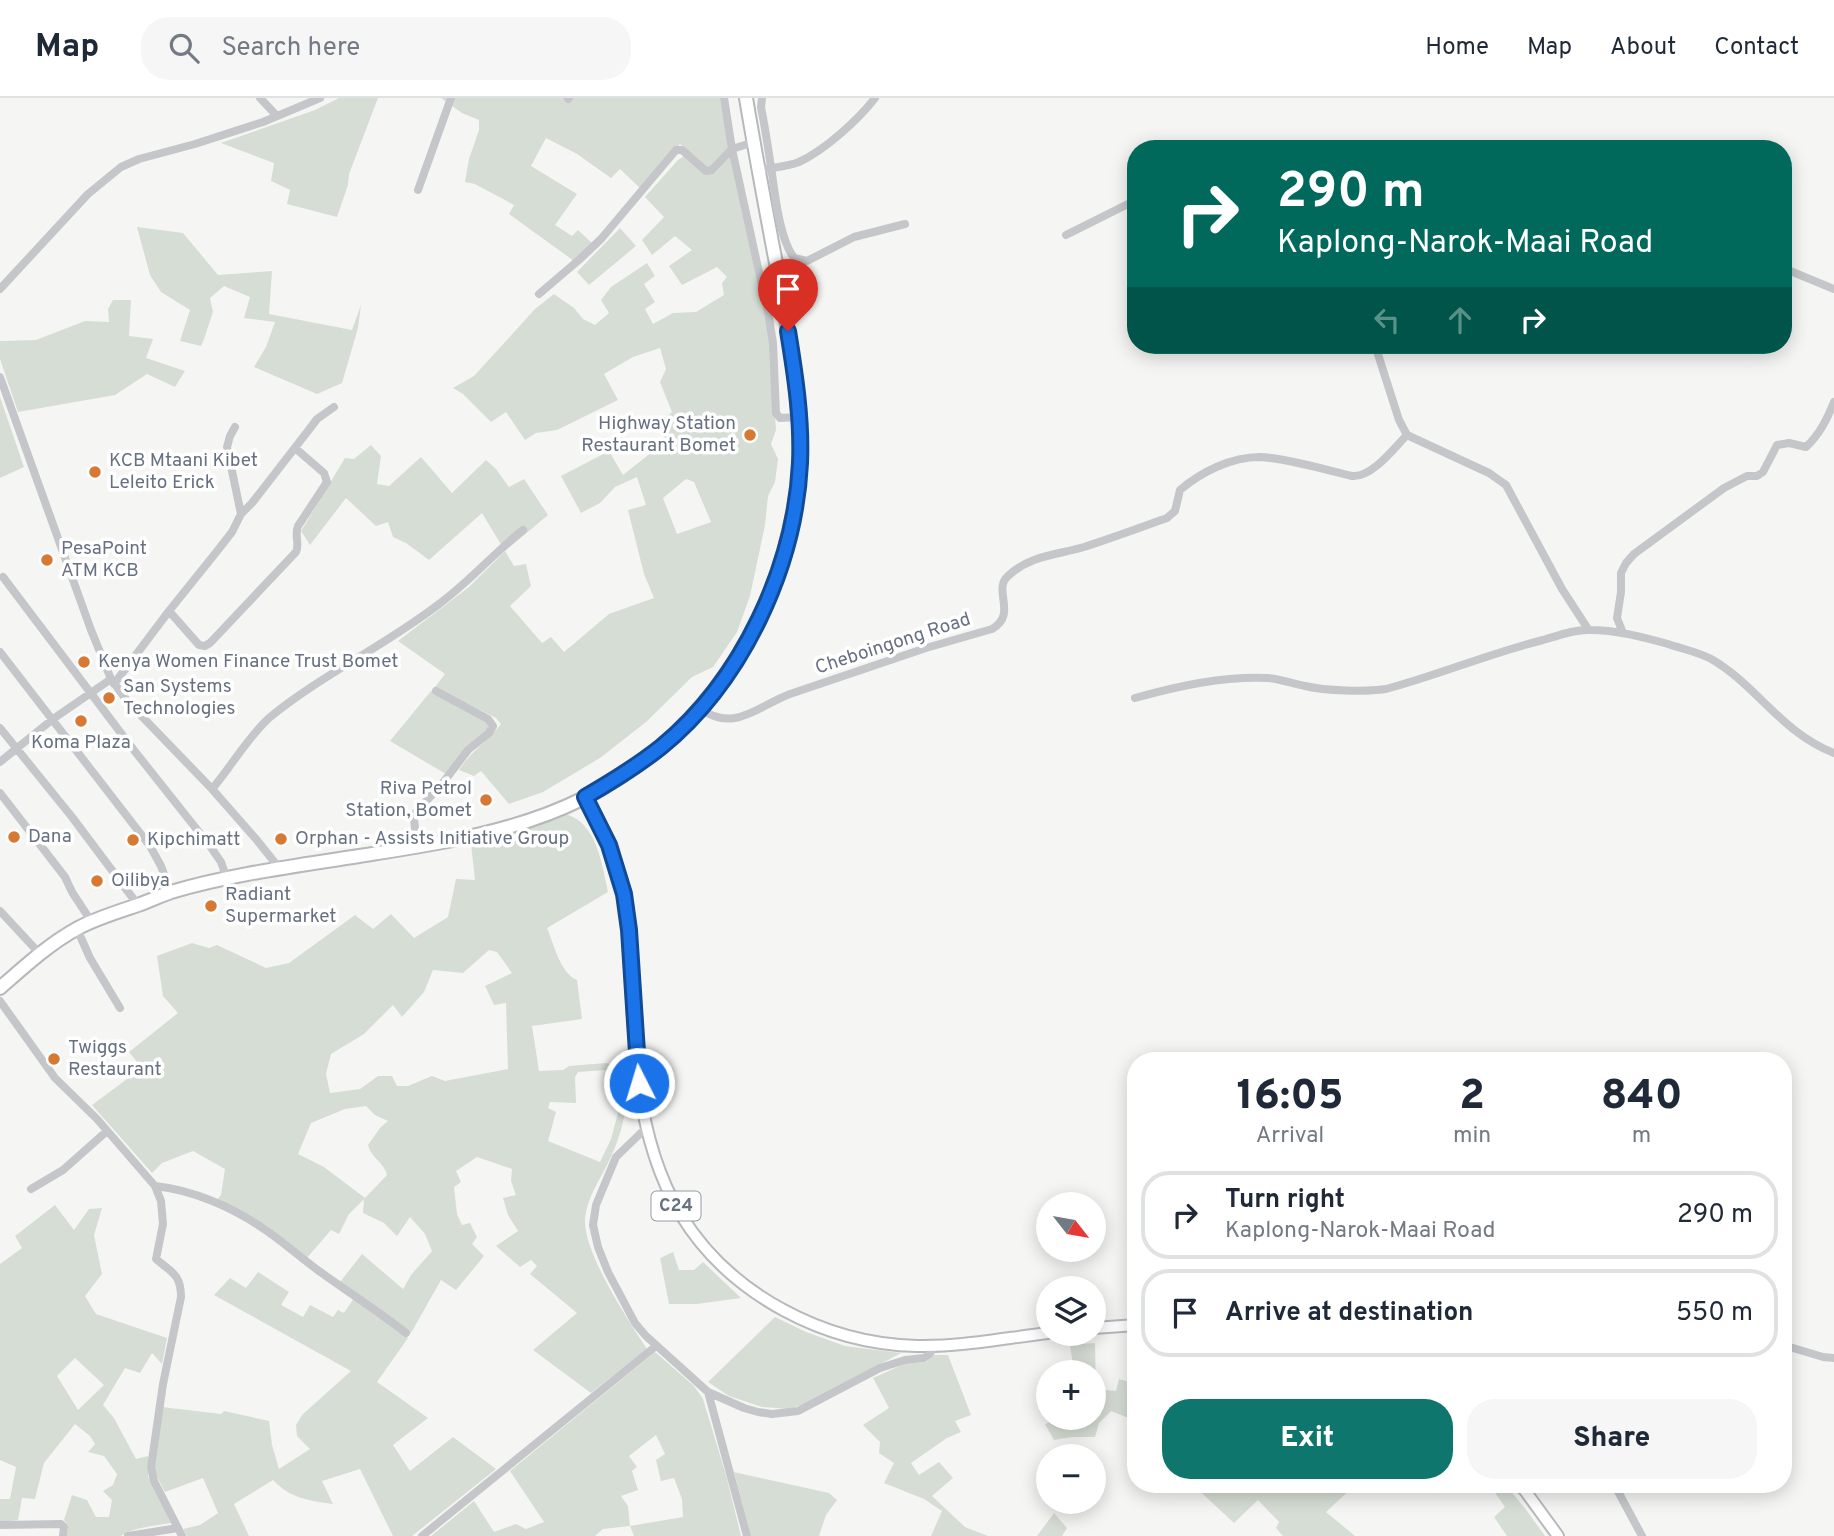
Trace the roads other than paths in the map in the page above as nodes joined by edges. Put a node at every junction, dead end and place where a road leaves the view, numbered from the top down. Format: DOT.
graph roads {
  1 [pos="260,98"];
  2 [pos="320,98"];
  3 [pos="451,98"];
  4 [pos="724,98"];
  5 [pos="746,98"];
  6 [pos="762,98"];
  7 [pos="875,98"];
  8 [pos="277,116"];
  9 [pos="754,142"];
  10 [pos="732,149"];
  11 [pos="765,169"];
  12 [pos="418,190"];
  13 [pos="1127,204"];
  14 [pos="905,224"];
  15 [pos="1066,234"];
  16 [pos="1792,272"];
  17 [pos="0,289"];
  18 [pos="1834,289"];
  19 [pos="539,294"];
  20 [pos="1378,354"];
  21 [pos="793,361"];
  22 [pos="774,364"];
  23 [pos="0,377"];
  24 [pos="1834,402"];
  25 [pos="334,407"];
  26 [pos="798,417"];
  27 [pos="235,427"];
  28 [pos="1407,435"];
  29 [pos="295,448"];
  30 [pos="241,514"];
  31 [pos="523,530"];
  32 [pos="3,577"];
  33 [pos="169,611"];
  34 [pos="1588,629"];
  35 [pos="1623,633"];
  36 [pos="0,652"];
  37 [pos="112,681"];
  38 [pos="436,691"];
  39 [pos="91,693"];
  40 [pos="1135,698"];
  41 [pos="701,709"];
  42 [pos="53,719"];
  43 [pos="0,728"];
  44 [pos="16,748"];
  45 [pos="1834,753"];
  46 [pos="0,762"];
  47 [pos="212,789"];
  48 [pos="0,793"];
  49 [pos="585,797"];
  50 [pos="417,846"];
  51 [pos="280,869"];
  52 [pos="228,879"];
  53 [pos="171,892"];
  54 [pos="138,905"];
  55 [pos="0,911"];
  56 [pos="91,921"];
  57 [pos="77,929"];
  58 [pos="40,954"];
  59 [pos="0,988"];
  60 [pos="0,1001"];
  61 [pos="120,1008"];
  62 [pos="646,1127"];
  63 [pos="107,1131"];
  64 [pos="155,1186"];
  65 [pos="31,1189"];
  66 [pos="1127,1326"];
  67 [pos="1106,1327"];
  68 [pos="406,1333"];
  69 [pos="1036,1335"];
  70 [pos="934,1345"];
  71 [pos="656,1346"];
  72 [pos="1792,1348"];
  73 [pos="1834,1359"];
  74 [pos="708,1392"];
  75 [pos="1526,1493"];
  76 [pos="1619,1493"];
  77 [pos="0,1525"];
  78 [pos="180,1532"];
  79 [pos="63,1536"];
  80 [pos="128,1536"];
  81 [pos="422,1536"];
  82 [pos="747,1536"];
  83 [pos="1558,1536"];
  84 [pos="1642,1536"];
  1 -- 8 [label="street"];
  2 -- 8 [label="street"];
  3 -- 12 [label="street"];
  4 -- 10 [label="street"];
  5 -- 9 [label="highway"];
  6 -- 11 [label="street"];
  7 -- 11 [label="street"];
  8 -- 17 [label="street"];
  9 -- 10 [label="street"];
  9 -- 11 [label="highway"];
  10 -- 19 [label="street"];
  10 -- 22 [label="street"];
  11 -- 14 [label="street"];
  11 -- 21 [label="highway"];
  13 -- 15 [label="street"];
  16 -- 18 [label="street"];
  20 -- 28 [label="street"];
  21 -- 22 [label="street"];
  21 -- 26 [label="highway"];
  22 -- 26 [label="street"];
  23 -- 37 [label="street"];
  24 -- 35 [label="street"];
  25 -- 29 [label="street"];
  26 -- 41 [label="highway"];
  27 -- 30 [label="street"];
  28 -- 34 [label="street"];
  28 -- 41 [label="street, Cheboingong Road"];
  29 -- 30 [label="street"];
  29 -- 33 [label="street"];
  30 -- 33 [label="street"];
  31 -- 47 [label="street"];
  32 -- 39 [label="street"];
  33 -- 37 [label="street"];
  34 -- 35 [label="street"];
  34 -- 40 [label="street"];
  35 -- 45 [label="street"];
  36 -- 42 [label="street"];
  37 -- 39 [label="street"];
  37 -- 47 [label="street"];
  38 -- 50 [label="street"];
  39 -- 42 [label="street"];
  39 -- 52 [label="street"];
  41 -- 49 [label="highway"];
  42 -- 44 [label="street"];
  42 -- 53 [label="street"];
  43 -- 44 [label="street"];
  44 -- 46 [label="street"];
  44 -- 54 [label="street"];
  47 -- 51 [label="street"];
  48 -- 56 [label="street"];
  49 -- 50 [label="highway"];
  49 -- 62 [label="main road, C24"];
  50 -- 51 [label="highway"];
  51 -- 52 [label="highway"];
  52 -- 53 [label="highway"];
  53 -- 54 [label="highway"];
  54 -- 56 [label="highway"];
  55 -- 58 [label="street"];
  56 -- 57 [label="highway"];
  57 -- 58 [label="highway"];
  57 -- 61 [label="street"];
  58 -- 59 [label="highway"];
  60 -- 63 [label="street"];
  62 -- 70 [label="main road, C24"];
  62 -- 71 [label="street"];
  63 -- 64 [label="street"];
  63 -- 65 [label="street"];
  64 -- 68 [label="street"];
  64 -- 78 [label="street"];
  66 -- 67 [label="main road"];
  69 -- 70 [label="main road, C24"];
  70 -- 74 [label="street"];
  71 -- 74 [label="street"];
  71 -- 81 [label="street"];
  72 -- 73 [label="street"];
  74 -- 82 [label="street"];
  75 -- 83 [label="main road"];
  76 -- 84 [label="street"];
  77 -- 79 [label="street"];
  78 -- 80 [label="street"];
}
